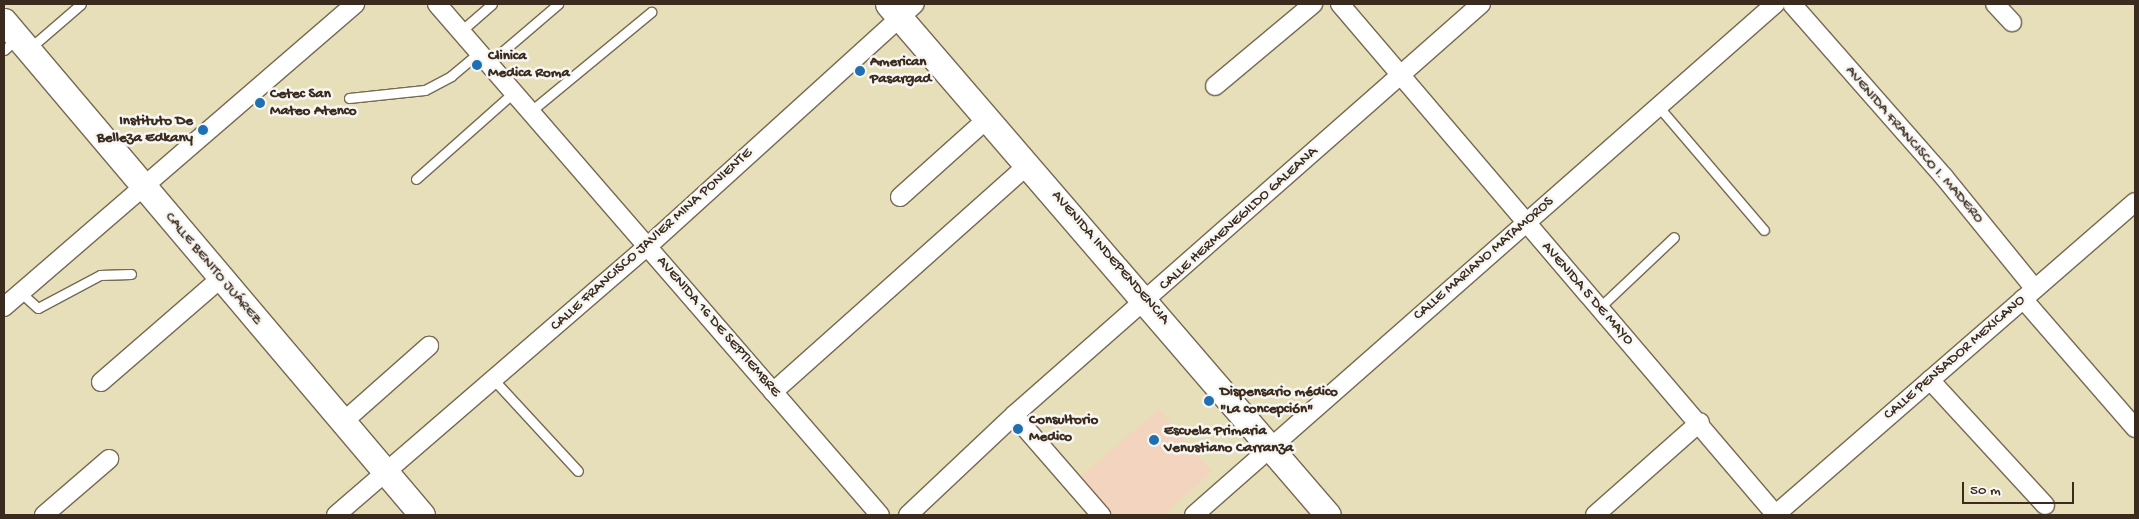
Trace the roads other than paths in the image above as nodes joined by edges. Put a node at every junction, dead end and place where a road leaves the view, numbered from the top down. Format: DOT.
graph roads {
  1 [pos="81,4"];
  2 [pos="355,4"];
  3 [pos="438,4"];
  4 [pos="492,4"];
  5 [pos="558,4"];
  6 [pos="1313,4"];
  7 [pos="1340,4"];
  8 [pos="1480,4"];
  9 [pos="1775,4"];
  10 [pos="1792,4"];
  11 [pos="1995,4"];
  12 [pos="901,8"];
  13 [pos="651,12"];
  14 [pos="2012,22"];
  15 [pos="461,31"];
  16 [pos="13,40"];
  17 [pos="484,58"];
  18 [pos="1400,77"];
  19 [pos="1215,86"];
  20 [pos="514,92"];
  21 [pos="349,98"];
  22 [pos="1658,106"];
  23 [pos="531,111"];
  24 [pos="988,118"];
  25 [pos="1029,164"];
  26 [pos="416,179"];
  27 [pos="144,187"];
  28 [pos="900,197"];
  29 [pos="2135,202"];
  30 [pos="1525,224"];
  31 [pos="1764,230"];
  32 [pos="1674,238"];
  33 [pos="648,246"];
  34 [pos="131,274"];
  35 [pos="221,278"];
  36 [pos="20,292"];
  37 [pos="2029,294"];
  38 [pos="1147,301"];
  39 [pos="4,307"];
  40 [pos="1599,308"];
  41 [pos="430,346"];
  42 [pos="493,379"];
  43 [pos="1930,380"];
  44 [pos="100,382"];
  45 [pos="773,392"];
  46 [pos="1014,415"];
  47 [pos="343,422"];
  48 [pos="1700,422"];
  49 [pos="2135,428"];
  50 [pos="1271,447"];
  51 [pos="109,459"];
  52 [pos="578,471"];
  53 [pos="386,472"];
  54 [pos="2045,505"];
  55 [pos="44,515"];
  56 [pos="336,515"];
  57 [pos="422,515"];
  58 [pos="880,515"];
  59 [pos="908,515"];
  60 [pos="1101,515"];
  61 [pos="1194,515"];
  62 [pos="1328,515"];
  63 [pos="1595,515"];
  64 [pos="1775,515"];
  1 -- 16 [label="lane"];
  2 -- 27 [label="street"];
  3 -- 15 [label="street, AVENIDA 16 DE SEPTIEMBRE"];
  4 -- 15 [label="lane"];
  5 -- 17 [label="lane"];
  6 -- 19 [label="street"];
  7 -- 18 [label="street, AVENIDA 5 DE MAYO"];
  8 -- 18 [label="street, CALLE HERMENEGILDO GALEANA"];
  9 -- 22 [label="street, CALLE MARIANO MATAMOROS"];
  10 -- 37 [label="street, AVENIDA FRANCISCO I. MADERO"];
  11 -- 14 [label="street"];
  12 -- 24 [label="main road, AVENIDA INDEPENDENCIA"];
  12 -- 33 [label="street, CALLE FRANCISCO JAVIER MINA PONIENTE"];
  13 -- 23 [label="lane"];
  15 -- 17 [label="street, AVENIDA 16 DE SEPTIEMBRE"];
  16 -- 27 [label="main road, CALLE BENITO JUÁREZ"];
  17 -- 20 [label="street, AVENIDA 16 DE SEPTIEMBRE"];
  17 -- 21 [label="lane"];
  18 -- 30 [label="street, AVENIDA 5 DE MAYO"];
  18 -- 38 [label="street, CALLE HERMENEGILDO GALEANA"];
  20 -- 23 [label="street, AVENIDA 16 DE SEPTIEMBRE"];
  20 -- 26 [label="lane"];
  22 -- 30 [label="street, CALLE MARIANO MATAMOROS"];
  22 -- 31 [label="lane"];
  23 -- 33 [label="street, AVENIDA 16 DE SEPTIEMBRE"];
  24 -- 25 [label="main road, AVENIDA INDEPENDENCIA"];
  24 -- 28 [label="street"];
  25 -- 38 [label="main road, AVENIDA INDEPENDENCIA"];
  25 -- 45 [label="street"];
  27 -- 35 [label="main road, CALLE BENITO JUÁREZ"];
  27 -- 36 [label="street"];
  29 -- 37 [label="street, CALLE PENSADOR MEXICANO"];
  30 -- 40 [label="street, AVENIDA 5 DE MAYO"];
  30 -- 50 [label="street, CALLE MARIANO MATAMOROS"];
  32 -- 40 [label="lane"];
  33 -- 42 [label="street, CALLE FRANCISCO JAVIER MINA PONIENTE"];
  33 -- 45 [label="street, AVENIDA 16 DE SEPTIEMBRE"];
  34 -- 36 [label="lane"];
  35 -- 44 [label="street"];
  35 -- 47 [label="main road, CALLE BENITO JUÁREZ"];
  36 -- 39 [label="street"];
  37 -- 43 [label="street, CALLE PENSADOR MEXICANO"];
  37 -- 49 [label="street, AVENIDA FRANCISCO I. MADERO"];
  38 -- 46 [label="street, CALLE HERMENEGILDO GALEANA"];
  38 -- 50 [label="main road, AVENIDA INDEPENDENCIA"];
  40 -- 48 [label="street, AVENIDA 5 DE MAYO"];
  41 -- 47 [label="street"];
  42 -- 52 [label="lane"];
  42 -- 53 [label="street, CALLE FRANCISCO JAVIER MINA PONIENTE"];
  43 -- 54 [label="street"];
  43 -- 64 [label="street, CALLE PENSADOR MEXICANO"];
  45 -- 58 [label="street, AVENIDA 16 DE SEPTIEMBRE"];
  46 -- 59 [label="street, CALLE HERMENEGILDO GALEANA"];
  46 -- 60 [label="street"];
  47 -- 53 [label="main road, CALLE BENITO JUÁREZ"];
  48 -- 63 [label="street"];
  48 -- 64 [label="street, AVENIDA 5 DE MAYO"];
  50 -- 61 [label="street, CALLE MARIANO MATAMOROS"];
  50 -- 62 [label="main road, AVENIDA INDEPENDENCIA"];
  51 -- 55 [label="street"];
  53 -- 56 [label="street, CALLE FRANCISCO JAVIER MINA PONIENTE"];
  53 -- 57 [label="main road, CALLE BENITO JUÁREZ"];
}
